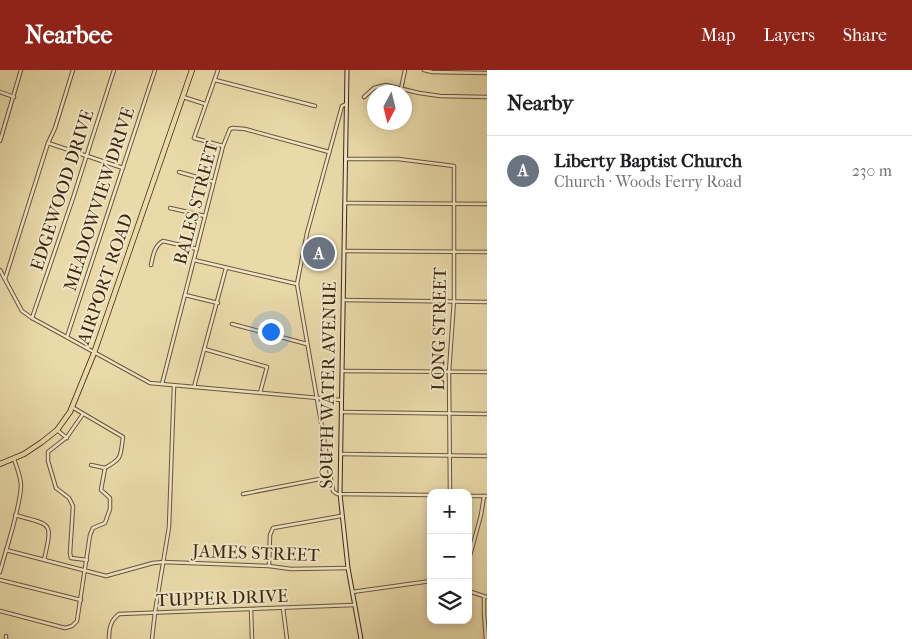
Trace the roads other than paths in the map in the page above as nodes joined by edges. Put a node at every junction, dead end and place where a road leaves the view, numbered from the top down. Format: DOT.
graph roads {
  1 [pos="21,70"];
  2 [pos="74,70"];
  3 [pos="114,70"];
  4 [pos="155,70"];
  5 [pos="192,70"];
  6 [pos="218,70"];
  7 [pos="347,70"];
  8 [pos="405,70"];
  9 [pos="424,70"];
  10 [pos="487,73"];
  11 [pos="215,80"];
  12 [pos="401,85"];
  13 [pos="412,91"];
  14 [pos="0,92"];
  15 [pos="367,94"];
  16 [pos="14,97"];
  17 [pos="182,97"];
  18 [pos="364,97"];
  19 [pos="487,97"];
  20 [pos="205,104"];
  21 [pos="346,104"];
  22 [pos="315,106"];
  23 [pos="0,141"];
  24 [pos="48,143"];
  25 [pos="223,146"];
  26 [pos="329,152"];
  27 [pos="88,155"];
  28 [pos="344,159"];
  29 [pos="123,168"];
  30 [pos="179,172"];
  31 [pos="214,182"];
  32 [pos="346,203"];
  33 [pos="487,204"];
  34 [pos="454,205"];
  35 [pos="170,208"];
  36 [pos="205,216"];
  37 [pos="197,249"];
  38 [pos="345,251"];
  39 [pos="453,252"];
  40 [pos="487,252"];
  41 [pos="194,260"];
  42 [pos="151,265"];
  43 [pos="226,268"];
  44 [pos="0,270"];
  45 [pos="5,280"];
  46 [pos="297,284"];
  47 [pos="185,295"];
  48 [pos="343,300"];
  49 [pos="454,300"];
  50 [pos="487,302"];
  51 [pos="218,303"];
  52 [pos="32,318"];
  53 [pos="232,324"];
  54 [pos="67,336"];
  55 [pos="307,344"];
  56 [pos="204,348"];
  57 [pos="94,353"];
  58 [pos="342,371"];
  59 [pos="449,372"];
  60 [pos="487,372"];
  61 [pos="162,384"];
  62 [pos="174,386"];
  63 [pos="194,387"];
  64 [pos="260,393"];
  65 [pos="316,398"];
  66 [pos="341,400"];
  67 [pos="72,407"];
  68 [pos="341,412"];
  69 [pos="449,413"];
  70 [pos="83,414"];
  71 [pos="487,414"];
  72 [pos="57,430"];
  73 [pos="67,438"];
  74 [pos="340,454"];
  75 [pos="450,455"];
  76 [pos="487,456"];
  77 [pos="14,459"];
  78 [pos="0,464"];
  79 [pos="91,465"];
  80 [pos="105,468"];
  81 [pos="330,477"];
  82 [pos="450,489"];
  83 [pos="244,494"];
  84 [pos="340,494"];
  85 [pos="427,495"];
  86 [pos="472,496"];
  87 [pos="486,496"];
  88 [pos="15,515"];
  89 [pos="341,516"];
  90 [pos="472,548"];
  91 [pos="6,550"];
  92 [pos="44,560"];
  93 [pos="87,560"];
  94 [pos="163,562"];
  95 [pos="269,566"];
  96 [pos="348,568"];
  97 [pos="85,570"];
  98 [pos="0,572"];
  99 [pos="0,580"];
  100 [pos="427,582"];
  101 [pos="352,592"];
  102 [pos="472,592"];
  103 [pos="486,597"];
  104 [pos="81,600"];
  105 [pos="354,605"];
  106 [pos="282,608"];
  107 [pos="251,609"];
  108 [pos="0,611"];
  109 [pos="155,612"];
  110 [pos="109,639"];
  111 [pos="152,639"];
  112 [pos="252,639"];
  113 [pos="287,639"];
  114 [pos="361,639"];
  115 [pos="486,639"];
  1 -- 16 [label="street"];
  2 -- 24 [label="street"];
  3 -- 27 [label="street, EDGEWOOD DRIVE"];
  4 -- 29 [label="street, MEADOWVIEW DRIVE"];
  5 -- 17 [label="highway, AIRPORT ROAD"];
  6 -- 11 [label="street"];
  7 -- 21 [label="main road, SOUTH WATER AVENUE"];
  8 -- 12 [label="street"];
  9 -- 10 [label="street"];
  11 -- 20 [label="street"];
  11 -- 22 [label="street"];
  13 -- 19 [label="street"];
  14 -- 16 [label="street"];
  15 -- 18 [label="street"];
  16 -- 23 [label="street"];
  17 -- 20 [label="street"];
  17 -- 57 [label="highway, AIRPORT ROAD"];
  20 -- 25 [label="street"];
  21 -- 26 [label="street"];
  21 -- 28 [label="main road, SOUTH WATER AVENUE"];
  24 -- 27 [label="street"];
  24 -- 45 [label="street"];
  25 -- 26 [label="street, BALES STREET"];
  25 -- 31 [label="street, BALES STREET"];
  26 -- 46 [label="street"];
  27 -- 29 [label="street"];
  27 -- 52 [label="street, EDGEWOOD DRIVE"];
  28 -- 32 [label="main road, SOUTH WATER AVENUE"];
  28 -- 34 [label="street, LONG STREET"];
  29 -- 54 [label="street, MEADOWVIEW DRIVE"];
  30 -- 31 [label="street"];
  31 -- 36 [label="street, BALES STREET"];
  32 -- 34 [label="street"];
  32 -- 38 [label="main road, SOUTH WATER AVENUE"];
  33 -- 34 [label="street"];
  34 -- 39 [label="street, LONG STREET"];
  35 -- 36 [label="street"];
  36 -- 37 [label="street, BALES STREET"];
  37 -- 41 [label="street, BALES STREET"];
  37 -- 42 [label="street"];
  38 -- 39 [label="street"];
  38 -- 48 [label="main road, SOUTH WATER AVENUE"];
  39 -- 40 [label="street"];
  39 -- 49 [label="street, LONG STREET"];
  41 -- 43 [label="street"];
  41 -- 47 [label="street, BALES STREET"];
  43 -- 46 [label="street"];
  43 -- 51 [label="street"];
  44 -- 45 [label="street"];
  45 -- 52 [label="street"];
  46 -- 55 [label="street"];
  47 -- 51 [label="street"];
  47 -- 61 [label="street, BALES STREET"];
  48 -- 49 [label="street"];
  48 -- 58 [label="main road, SOUTH WATER AVENUE"];
  49 -- 50 [label="street"];
  49 -- 59 [label="street, LONG STREET"];
  51 -- 56 [label="street"];
  52 -- 54 [label="street"];
  53 -- 55 [label="street"];
  54 -- 57 [label="street"];
  55 -- 65 [label="street"];
  56 -- 63 [label="street"];
  56 -- 64 [label="street"];
  57 -- 61 [label="street"];
  57 -- 67 [label="highway, AIRPORT ROAD"];
  58 -- 59 [label="street"];
  58 -- 66 [label="main road, SOUTH WATER AVENUE"];
  59 -- 60 [label="street"];
  59 -- 69 [label="street, LONG STREET"];
  61 -- 62 [label="street"];
  62 -- 63 [label="street"];
  62 -- 94 [label="street"];
  63 -- 64 [label="street"];
  64 -- 65 [label="street"];
  65 -- 66 [label="street"];
  65 -- 81 [label="street"];
  66 -- 68 [label="main road, SOUTH WATER AVENUE"];
  67 -- 70 [label="street"];
  67 -- 72 [label="highway, AIRPORT ROAD"];
  68 -- 69 [label="street"];
  68 -- 74 [label="main road, SOUTH WATER AVENUE"];
  69 -- 71 [label="street"];
  69 -- 75 [label="street, LONG STREET"];
  70 -- 73 [label="street"];
  70 -- 80 [label="street"];
  72 -- 73 [label="street"];
  72 -- 77 [label="highway, AIRPORT ROAD"];
  73 -- 93 [label="street"];
  74 -- 75 [label="street"];
  74 -- 84 [label="main road, SOUTH WATER AVENUE"];
  75 -- 76 [label="street"];
  75 -- 82 [label="street, LONG STREET"];
  77 -- 78 [label="highway, AIRPORT ROAD"];
  77 -- 88 [label="street"];
  79 -- 80 [label="street"];
  80 -- 93 [label="street"];
  81 -- 83 [label="street"];
  81 -- 84 [label="street"];
  84 -- 85 [label="street"];
  84 -- 89 [label="main road, SOUTH WATER AVENUE"];
  86 -- 87 [label="street"];
  87 -- 90 [label="street"];
  88 -- 91 [label="street"];
  88 -- 92 [label="street"];
  89 -- 95 [label="street"];
  89 -- 96 [label="main road, SOUTH WATER AVENUE"];
  91 -- 92 [label="street, JAMES STREET"];
  91 -- 98 [label="street"];
  92 -- 97 [label="street, JAMES STREET"];
  93 -- 97 [label="street"];
  94 -- 95 [label="street, JAMES STREET"];
  94 -- 97 [label="street, JAMES STREET"];
  94 -- 109 [label="street"];
  95 -- 96 [label="street, JAMES STREET"];
  96 -- 101 [label="main road, SOUTH WATER AVENUE"];
  97 -- 104 [label="street"];
  99 -- 104 [label="street"];
  100 -- 101 [label="street"];
  101 -- 105 [label="main road, SOUTH WATER AVENUE"];
  102 -- 103 [label="street"];
  103 -- 115 [label="street"];
  104 -- 108 [label="street"];
  105 -- 106 [label="street, TUPPER DRIVE"];
  105 -- 114 [label="main road, SOUTH WATER AVENUE"];
  106 -- 107 [label="street, TUPPER DRIVE"];
  106 -- 113 [label="street"];
  107 -- 109 [label="street, TUPPER DRIVE"];
  107 -- 112 [label="street"];
  109 -- 110 [label="street, TUPPER DRIVE"];
  109 -- 111 [label="street"];
}
